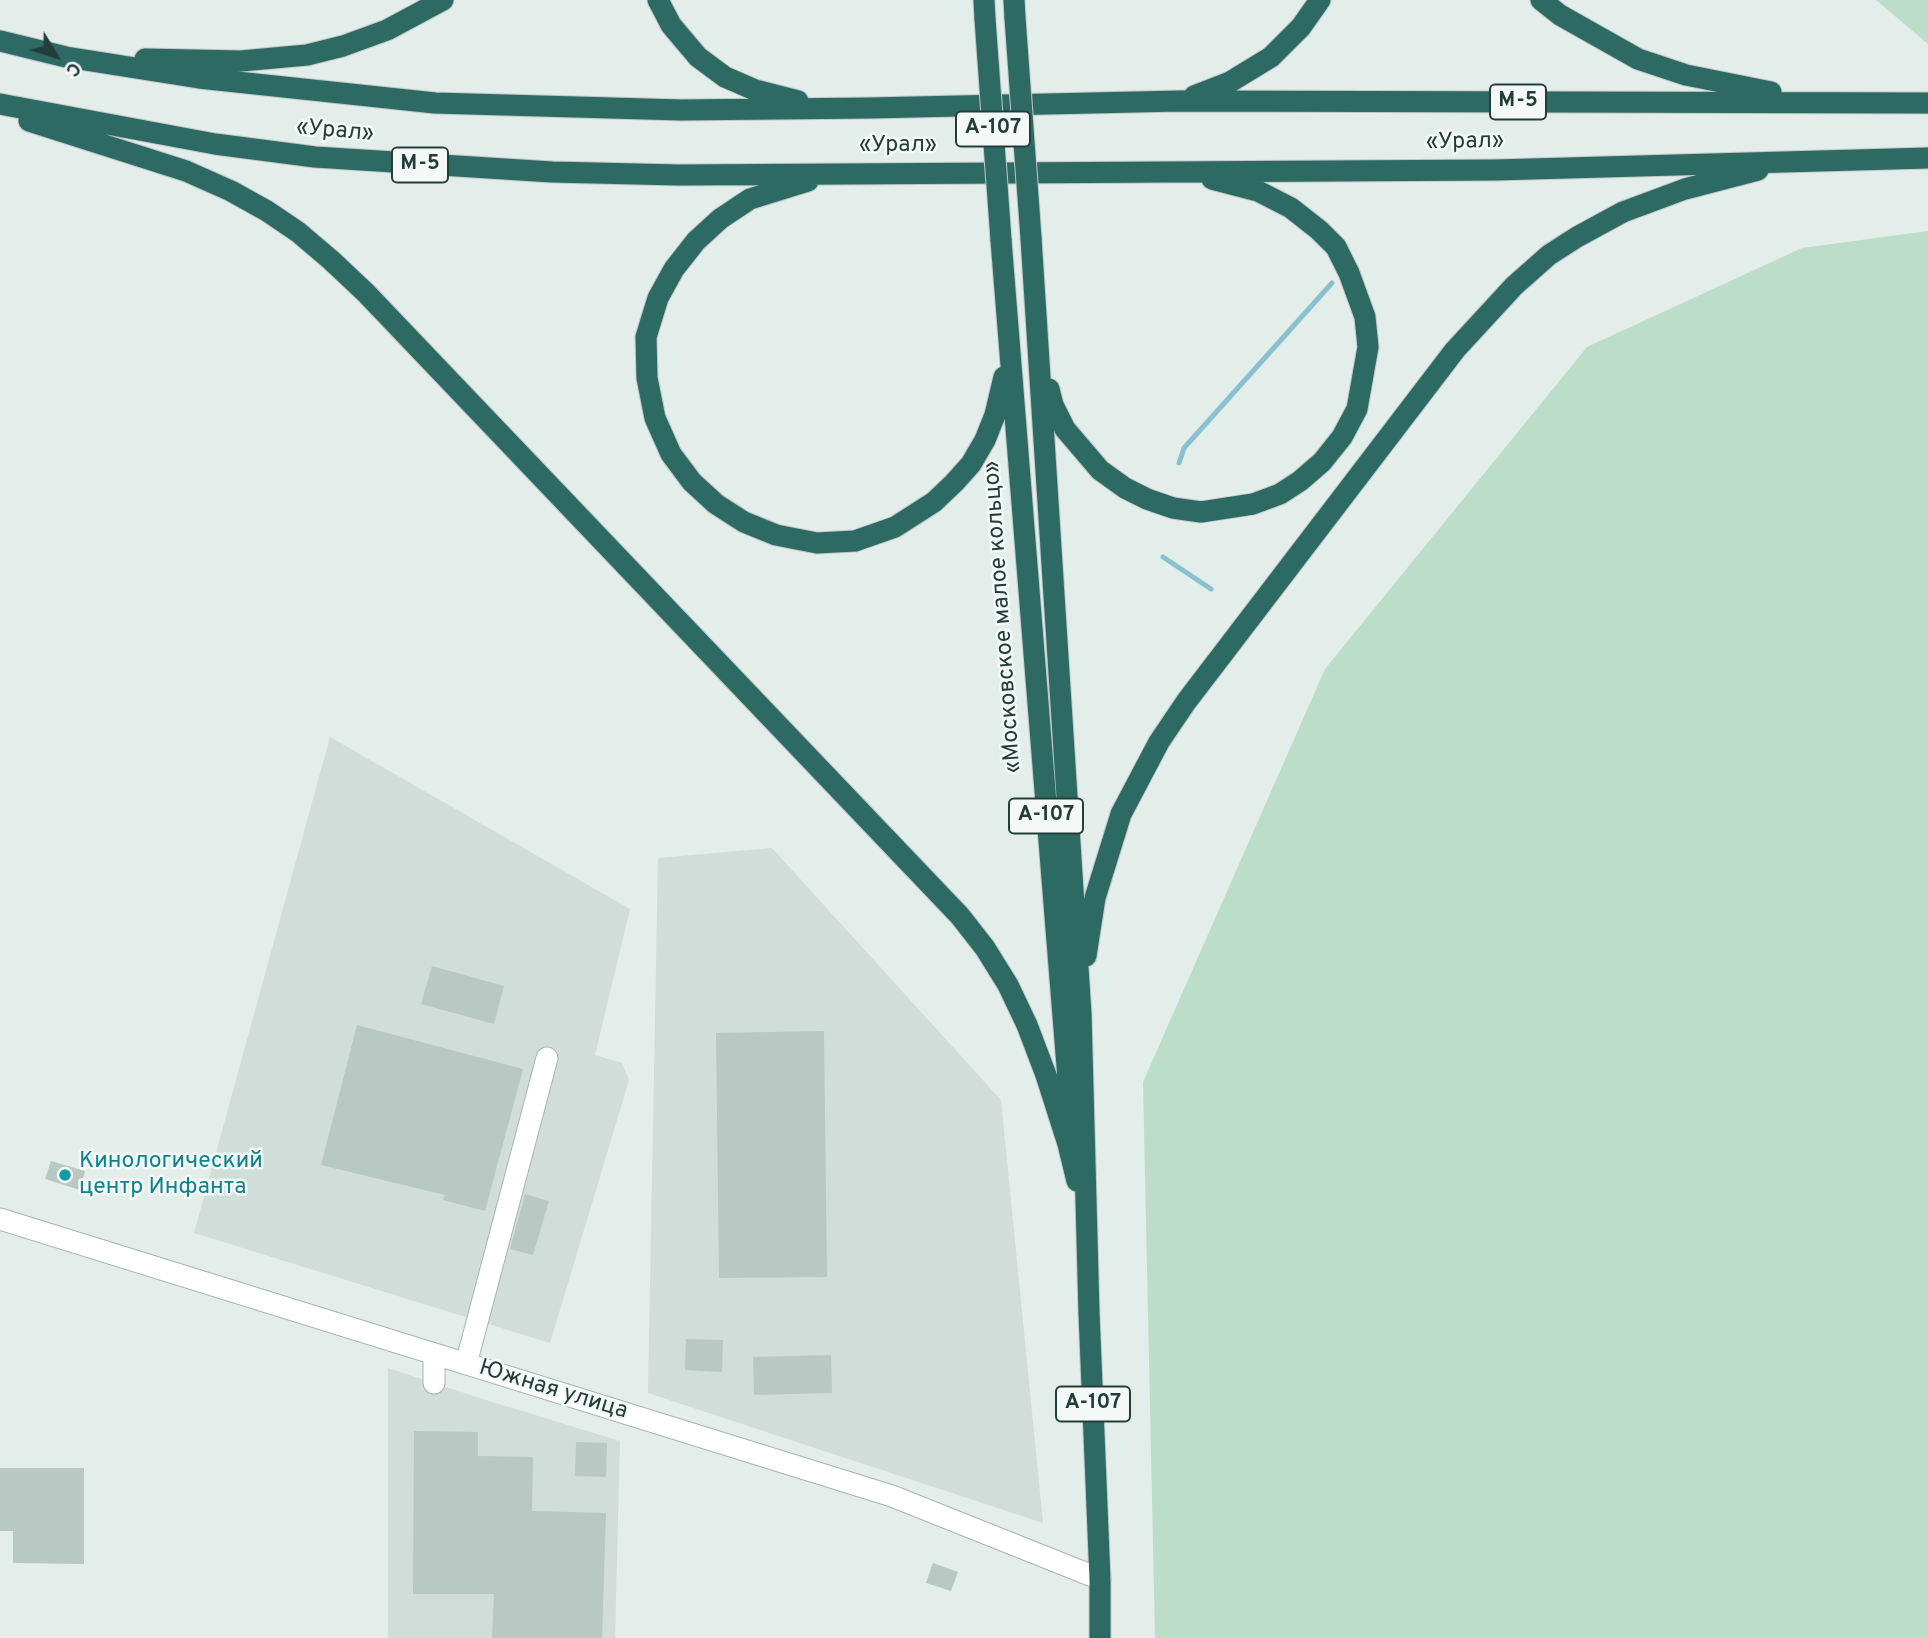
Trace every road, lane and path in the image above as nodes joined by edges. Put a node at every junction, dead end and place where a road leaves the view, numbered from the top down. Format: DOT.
graph roads {
  1 [pos="443,0"];
  2 [pos="658,0"];
  3 [pos="1320,0"];
  4 [pos="1541,0"];
  5 [pos="1015,9"];
  6 [pos="985,10"];
  7 [pos="0,41"];
  8 [pos="66,57"];
  9 [pos="1180,101"];
  10 [pos="1857,103"];
  11 [pos="1928,103"];
  12 [pos="0,104"];
  13 [pos="870,108"];
  14 [pos="0,113"];
  15 [pos="1928,158"];
  16 [pos="1795,161"];
  17 [pos="1183,171"];
  18 [pos="844,172"];
  19 [pos="1007,319"];
  20 [pos="1036,321"];
  21 [pos="1081,1014"];
  22 [pos="547,1058"];
  23 [pos="1077,1181"];
  24 [pos="0,1219"];
  25 [pos="1089,1314"];
  26 [pos="434,1354"];
  27 [pos="466,1364"];
  28 [pos="434,1383"];
  29 [pos="1100,1579"];
  30 [pos="1100,1638"];
  1 -- 8 [label="highway"];
  2 -- 13 [label="highway"];
  3 -- 9 [label="highway"];
  4 -- 10 [label="highway"];
  5 -- 20 [label="highway, «Московское малое кольцо» / А-107, bridge"];
  6 -- 19 [label="highway, «Московское малое кольцо» / А-107, bridge"];
  7 -- 8 [label="highway, «Урал» / М-5"];
  8 -- 13 [label="highway, «Урал» / М-5"];
  9 -- 10 [label="highway, «Урал» / М-5"];
  9 -- 13 [label="highway, «Урал» / М-5"];
  10 -- 11 [label="highway, «Урал» / М-5"];
  12 -- 18 [label="highway, «Урал» / М-5"];
  14 -- 23 [label="highway"];
  15 -- 16 [label="highway, «Урал» / М-5"];
  16 -- 17 [label="highway, «Урал» / М-5"];
  16 -- 21 [label="highway"];
  17 -- 18 [label="highway, «Урал» / М-5"];
  17 -- 20 [label="highway"];
  18 -- 19 [label="highway"];
  19 -- 23 [label="highway, «Московское малое кольцо» / А-107"];
  20 -- 21 [label="highway, «Московское малое кольцо» / А-107"];
  21 -- 25 [label="highway, «Московское малое кольцо» / А-107"];
  22 -- 27 [label="street"];
  23 -- 25 [label="highway, «Московское малое кольцо» / А-107"];
  24 -- 26 [label="street, Южная улица"];
  25 -- 29 [label="highway, «Московское малое кольцо» / А-107"];
  26 -- 27 [label="street, Южная улица"];
  26 -- 28 [label="street"];
  27 -- 29 [label="street, Южная улица"];
  29 -- 30 [label="highway, «Московское малое кольцо» / А-107"];
}
